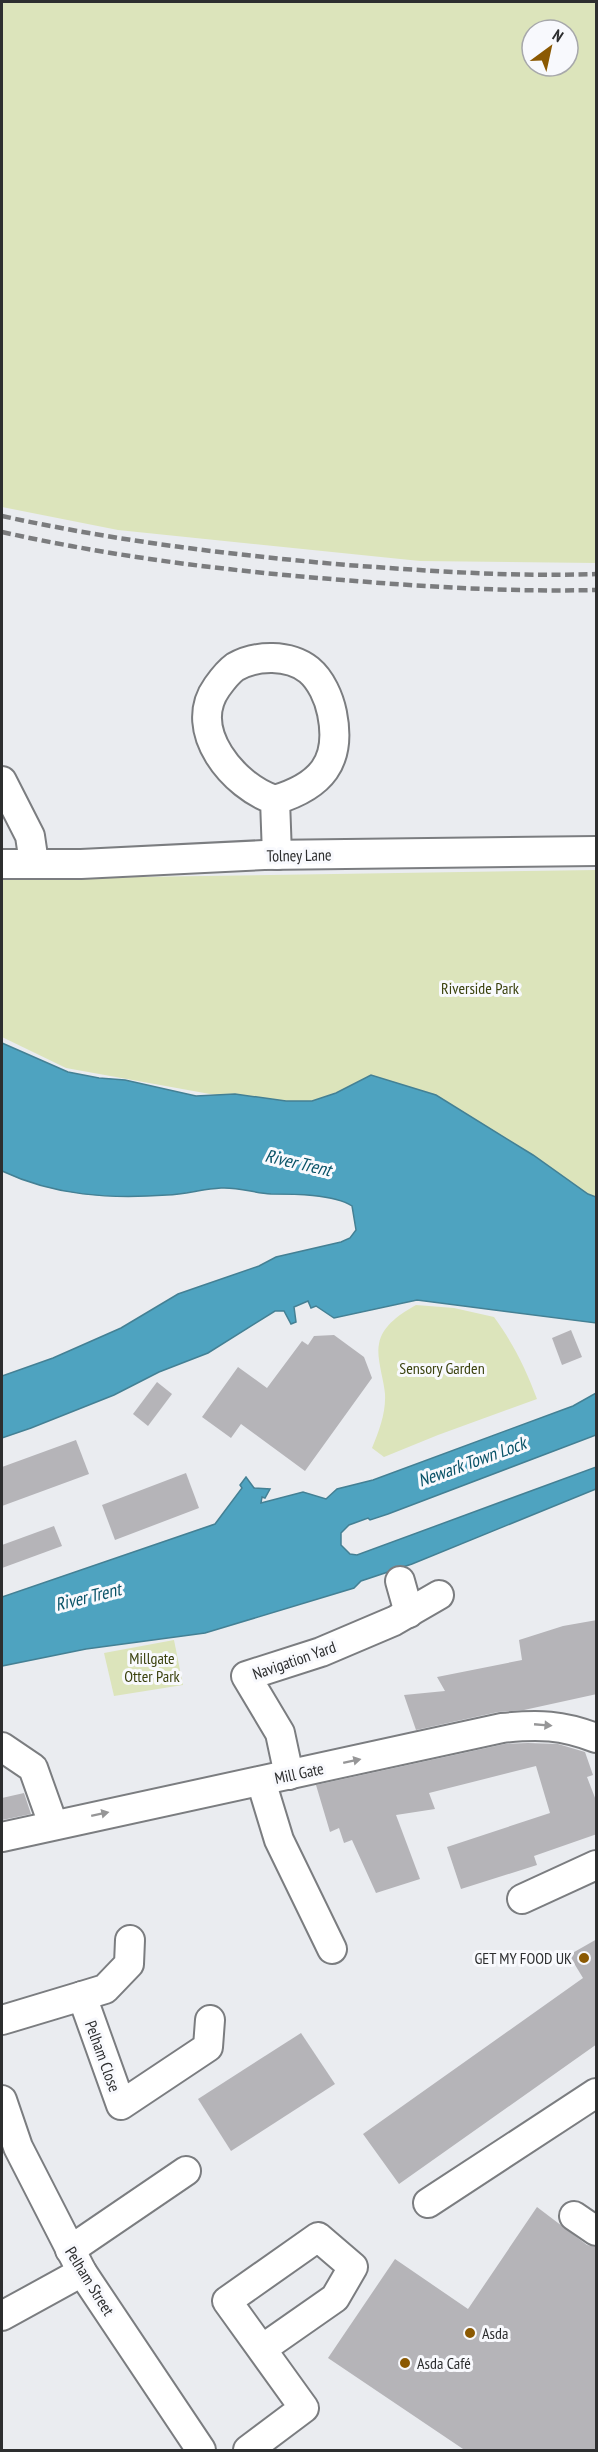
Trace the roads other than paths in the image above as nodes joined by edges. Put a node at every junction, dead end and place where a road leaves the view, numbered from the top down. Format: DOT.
graph roads {
  1 [pos="2,781"];
  2 [pos="275,800"];
  3 [pos="597,851"];
  4 [pos="277,855"];
  5 [pos="34,863"];
  6 [pos="2,864"];
  7 [pos="400,1581"];
  8 [pos="439,1595"];
  9 [pos="410,1613"];
  10 [pos="597,1738"];
  11 [pos="2,1747"];
  12 [pos="275,1778"];
  13 [pos="53,1824"];
  14 [pos="2,1837"];
  15 [pos="597,1865"];
  16 [pos="522,1899"];
  17 [pos="130,1940"];
  18 [pos="332,1949"];
  19 [pos="82,1996"];
  20 [pos="2,2020"];
  21 [pos="210,2020"];
  22 [pos="597,2093"];
  23 [pos="2,2100"];
  24 [pos="186,2171"];
  25 [pos="428,2203"];
  26 [pos="76,2261"];
  27 [pos="2,2316"];
  28 [pos="262,2349"];
  29 [pos="201,2451"];
  30 [pos="248,2451"];
  1 -- 5 [label="street"];
  2 -- 2 [label="street"];
  2 -- 4 [label="street"];
  3 -- 4 [label="street, Tolney Lane"];
  4 -- 5 [label="street, Tolney Lane"];
  5 -- 6 [label="street, Tolney Lane"];
  7 -- 9 [label="street"];
  8 -- 9 [label="street, Navigation Yard"];
  9 -- 12 [label="street, Navigation Yard"];
  12 -- 10 [label="street, Mill Gate, one-way"];
  11 -- 13 [label="street"];
  13 -- 12 [label="street, Mill Gate, one-way"];
  12 -- 18 [label="street"];
  13 -- 14 [label="street, Mill Gate"];
  15 -- 16 [label="street"];
  17 -- 19 [label="street"];
  19 -- 20 [label="street"];
  19 -- 21 [label="street, Pelham Close"];
  22 -- 25 [label="street"];
  23 -- 26 [label="street, Pelham Street"];
  24 -- 26 [label="street"];
  26 -- 27 [label="street"];
  26 -- 29 [label="street, Pelham Street"];
  28 -- 30 [label="street"];
}
